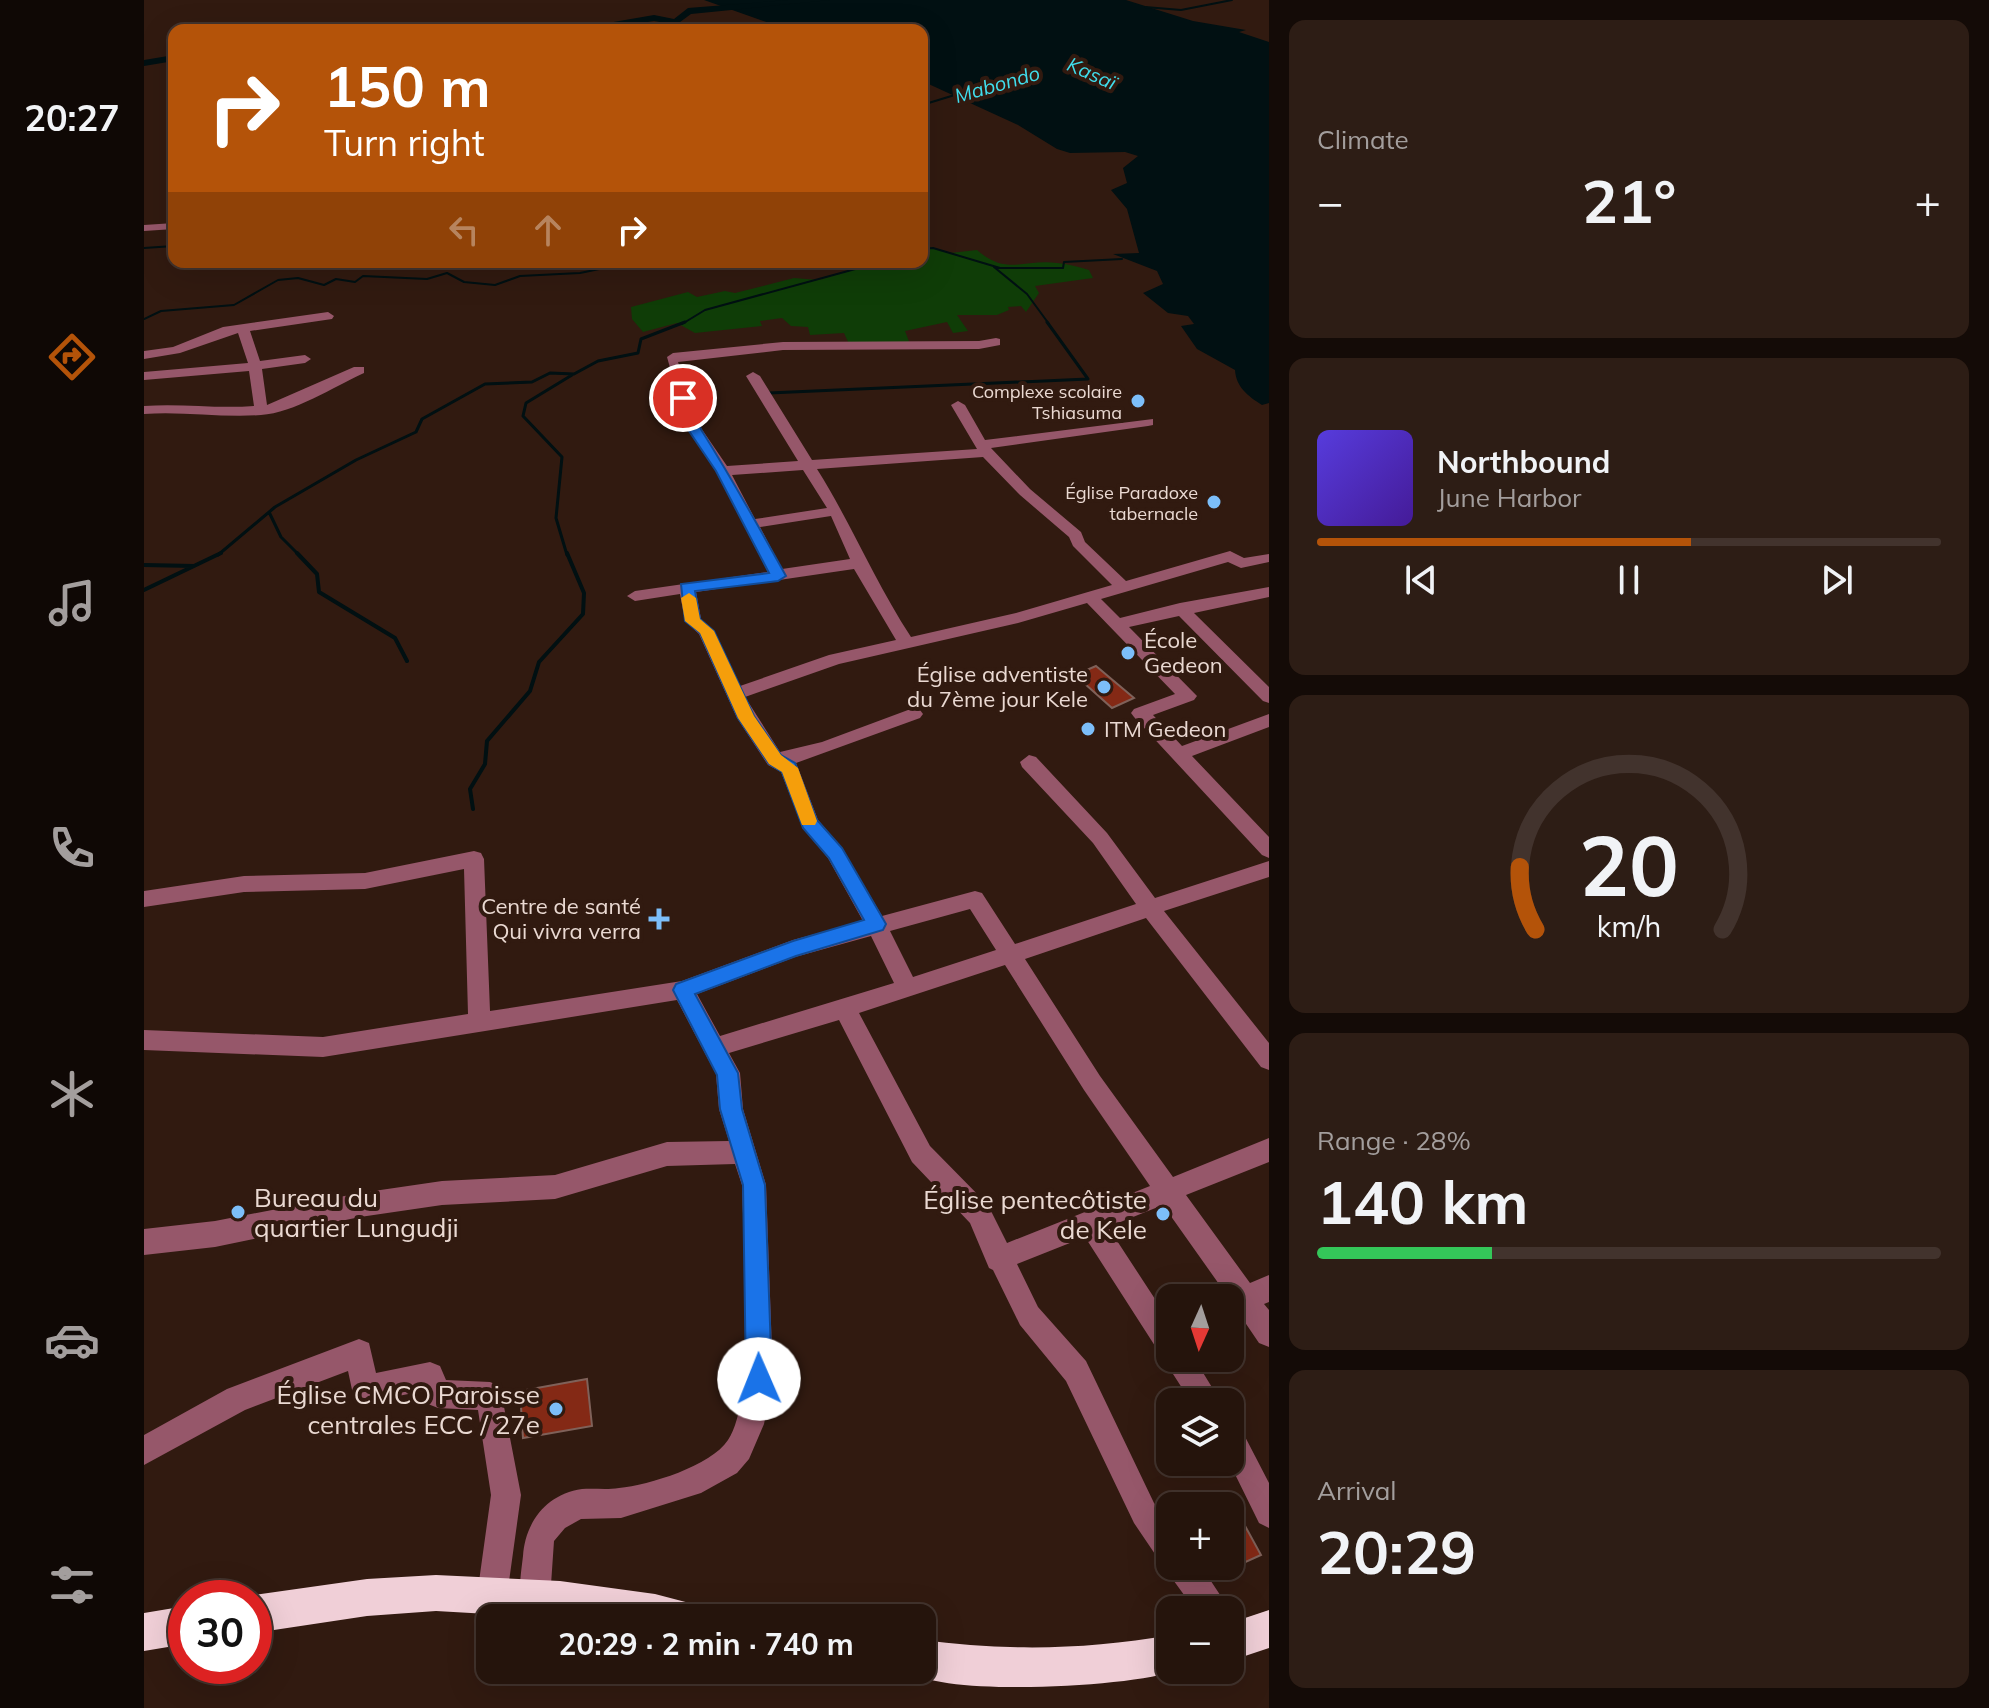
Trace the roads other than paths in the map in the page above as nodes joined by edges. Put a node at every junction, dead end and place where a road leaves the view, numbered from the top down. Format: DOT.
graph roads {
  1 [pos="168,226"];
  2 [pos="144,228"];
  3 [pos="328,316"];
  4 [pos="243,329"];
  5 [pos="996,342"];
  6 [pos="144,355"];
  7 [pos="305,359"];
  8 [pos="255,364"];
  9 [pos="359,370"];
  10 [pos="144,376"];
  11 [pos="753,376"];
  12 [pos="958,405"];
  13 [pos="144,410"];
  14 [pos="261,411"];
  15 [pos="1148,422"];
  16 [pos="987,448"];
  17 [pos="807,465"];
  18 [pos="723,471"];
  19 [pos="836,511"];
  20 [pos="750,524"];
  21 [pos="1263,556"];
  22 [pos="859,563"];
  23 [pos="778,576"];
  24 [pos="687,587"];
  25 [pos="1124,588"];
  26 [pos="1269,592"];
  27 [pos="635,596"];
  28 [pos="1091,598"];
  29 [pos="1180,608"];
  30 [pos="1116,624"];
  31 [pos="905,641"];
  32 [pos="735,694"];
  33 [pos="1269,697"];
  34 [pos="914,714"];
  35 [pos="1269,720"];
  36 [pos="1179,754"];
  37 [pos="775,760"];
  38 [pos="1029,762"];
  39 [pos="1269,850"];
  40 [pos="1269,869"];
  41 [pos="144,899"];
  42 [pos="1150,907"];
  43 [pos="876,924"];
  44 [pos="1012,954"];
  45 [pos="683,990"];
  46 [pos="908,990"];
  47 [pos="845,1009"];
  48 [pos="479,1023"];
  49 [pos="144,1040"];
  50 [pos="715,1047"];
  51 [pos="1269,1060"];
  52 [pos="1269,1150"];
  53 [pos="743,1152"];
  54 [pos="1169,1188"];
  55 [pos="1090,1222"];
  56 [pos="144,1242"];
  57 [pos="998,1259"];
  58 [pos="1226,1284"];
  59 [pos="1269,1288"];
  60 [pos="1244,1300"];
  61 [pos="1244,1310"];
  62 [pos="1156,1322"];
  63 [pos="1269,1333"];
  64 [pos="144,1451"];
  65 [pos="1244,1459"];
  66 [pos="1269,1513"];
  67 [pos="1156,1530"];
  68 [pos="492,1596"];
  69 [pos="535,1599"];
  70 [pos="574,1604"];
  71 [pos="272,1611"];
  72 [pos="168,1628"];
  73 [pos="144,1632"];
  74 [pos="1156,1656"];
  75 [pos="936,1661"];
  1 -- 2 [label="street"];
  3 -- 4 [label="street"];
  4 -- 6 [label="street"];
  4 -- 8 [label="street"];
  5 -- 18 [label="street"];
  7 -- 8 [label="street"];
  8 -- 10 [label="street"];
  8 -- 14 [label="street"];
  9 -- 14 [label="street"];
  11 -- 17 [label="street"];
  12 -- 16 [label="street"];
  13 -- 14 [label="street"];
  15 -- 16 [label="street"];
  16 -- 17 [label="street"];
  16 -- 25 [label="street"];
  17 -- 18 [label="street"];
  17 -- 19 [label="street"];
  18 -- 20 [label="street"];
  19 -- 20 [label="street"];
  19 -- 22 [label="street"];
  20 -- 23 [label="street"];
  21 -- 25 [label="street"];
  22 -- 23 [label="street"];
  22 -- 31 [label="street"];
  23 -- 24 [label="street"];
  24 -- 27 [label="street"];
  24 -- 32 [label="street"];
  25 -- 28 [label="street"];
  26 -- 29 [label="street"];
  28 -- 30 [label="street"];
  28 -- 31 [label="street"];
  29 -- 30 [label="street"];
  29 -- 33 [label="street"];
  30 -- 36 [label="street"];
  31 -- 32 [label="street"];
  32 -- 37 [label="street"];
  34 -- 37 [label="street"];
  35 -- 36 [label="street"];
  36 -- 39 [label="street"];
  37 -- 43 [label="street"];
  38 -- 42 [label="street"];
  40 -- 42 [label="street"];
  41 -- 48 [label="street"];
  42 -- 44 [label="street"];
  42 -- 51 [label="street"];
  43 -- 44 [label="street"];
  43 -- 45 [label="street"];
  43 -- 46 [label="street"];
  44 -- 46 [label="street"];
  44 -- 54 [label="street"];
  45 -- 48 [label="street"];
  45 -- 50 [label="street"];
  46 -- 47 [label="street"];
  47 -- 50 [label="street"];
  47 -- 57 [label="street"];
  48 -- 49 [label="street"];
  50 -- 53 [label="street"];
  52 -- 54 [label="street"];
  53 -- 56 [label="street"];
  53 -- 69 [label="street"];
  54 -- 55 [label="street"];
  54 -- 58 [label="street"];
  55 -- 57 [label="street"];
  55 -- 62 [label="street"];
  57 -- 67 [label="street"];
  59 -- 60 [label="street"];
  61 -- 63 [label="street"];
  64 -- 68 [label="street"];
  65 -- 66 [label="street"];
  68 -- 69 [label="highway"];
  68 -- 71 [label="highway"];
  69 -- 70 [label="highway"];
  72 -- 73 [label="highway"];
  74 -- 75 [label="highway"];
}
